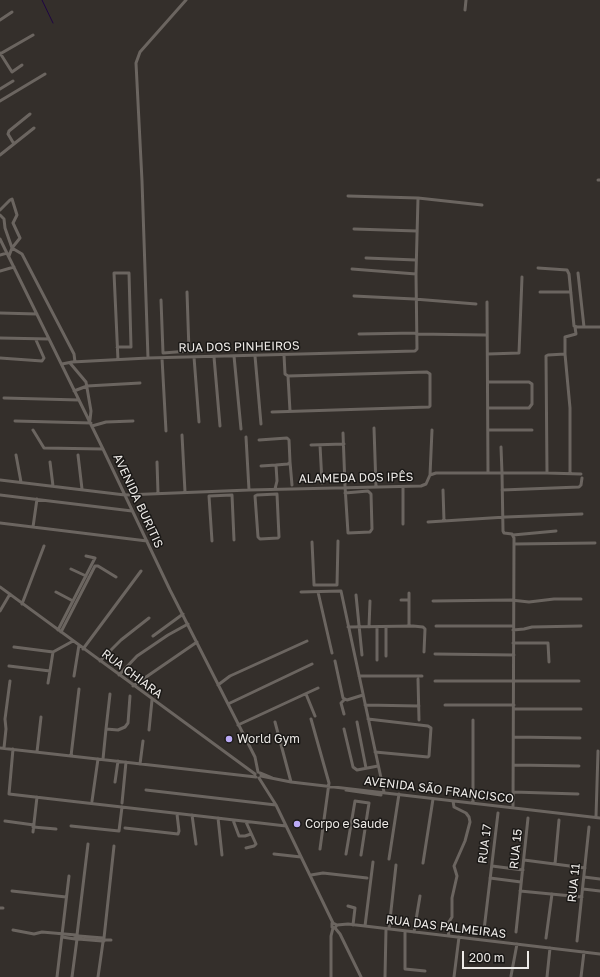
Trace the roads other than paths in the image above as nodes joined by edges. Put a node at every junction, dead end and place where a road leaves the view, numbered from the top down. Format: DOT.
graph roads {
  1 [pos="186,0"];
  2 [pos="466,0"];
  3 [pos="465,10"];
  4 [pos="12,12"];
  5 [pos="0,20"];
  6 [pos="33,34"];
  7 [pos="0,53"];
  8 [pos="22,65"];
  9 [pos="45,74"];
  10 [pos="13,81"];
  11 [pos="0,89"];
  12 [pos="0,101"];
  13 [pos="30,114"];
  14 [pos="34,128"];
  15 [pos="14,144"];
  16 [pos="0,155"];
  17 [pos="348,196"];
  18 [pos="418,198"];
  19 [pos="482,205"];
  20 [pos="0,210"];
  21 [pos="0,215"];
  22 [pos="354,228"];
  23 [pos="417,231"];
  24 [pos="0,239"];
  25 [pos="12,248"];
  26 [pos="8,254"];
  27 [pos="0,255"];
  28 [pos="366,258"];
  29 [pos="416,260"];
  30 [pos="14,267"];
  31 [pos="538,268"];
  32 [pos="352,269"];
  33 [pos="0,270"];
  34 [pos="578,273"];
  35 [pos="416,274"];
  36 [pos="522,277"];
  37 [pos="187,292"];
  38 [pos="540,292"];
  39 [pos="571,292"];
  40 [pos="354,296"];
  41 [pos="417,299"];
  42 [pos="161,300"];
  43 [pos="487,302"];
  44 [pos="476,304"];
  45 [pos="0,313"];
  46 [pos="37,314"];
  47 [pos="574,326"];
  48 [pos="584,327"];
  49 [pos="600,327"];
  50 [pos="359,334"];
  51 [pos="416,334"];
  52 [pos="485,335"];
  53 [pos="0,338"];
  54 [pos="49,339"];
  55 [pos="36,340"];
  56 [pos="117,347"];
  57 [pos="189,351"];
  58 [pos="488,354"];
  59 [pos="565,354"];
  60 [pos="284,355"];
  61 [pos="234,356"];
  62 [pos="255,356"];
  63 [pos="194,357"];
  64 [pos="214,357"];
  65 [pos="0,358"];
  66 [pos="148,358"];
  67 [pos="162,358"];
  68 [pos="118,360"];
  69 [pos="70,362"];
  70 [pos="75,362"];
  71 [pos="62,364"];
  72 [pos="288,376"];
  73 [pos="488,382"];
  74 [pos="140,383"];
  75 [pos="87,386"];
  76 [pos="74,391"];
  77 [pos="4,398"];
  78 [pos="79,400"];
  79 [pos="488,408"];
  80 [pos="290,411"];
  81 [pos="272,412"];
  82 [pos="15,421"];
  83 [pos="133,421"];
  84 [pos="199,422"];
  85 [pos="91,424"];
  86 [pos="261,424"];
  87 [pos="220,426"];
  88 [pos="374,428"];
  89 [pos="241,429"];
  90 [pos="33,430"];
  91 [pos="432,430"];
  92 [pos="488,430"];
  93 [pos="532,430"];
  94 [pos="166,431"];
  95 [pos="342,433"];
  96 [pos="182,435"];
  97 [pos="246,436"];
  98 [pos="259,440"];
  99 [pos="344,444"];
  100 [pos="311,445"];
  101 [pos="320,445"];
  102 [pos="501,447"];
  103 [pos="104,449"];
  104 [pos="16,455"];
  105 [pos="78,455"];
  106 [pos="50,462"];
  107 [pos="157,462"];
  108 [pos="290,462"];
  109 [pos="276,465"];
  110 [pos="260,466"];
  111 [pos="546,472"];
  112 [pos="488,473"];
  113 [pos="502,473"];
  114 [pos="570,473"];
  115 [pos="430,475"];
  116 [pos="0,480"];
  117 [pos="21,482"];
  118 [pos="322,483"];
  119 [pos="292,484"];
  120 [pos="53,486"];
  121 [pos="345,487"];
  122 [pos="376,487"];
  123 [pos="403,487"];
  124 [pos="82,489"];
  125 [pos="267,489"];
  126 [pos="275,489"];
  127 [pos="249,490"];
  128 [pos="443,490"];
  129 [pos="502,490"];
  130 [pos="185,491"];
  131 [pos="220,491"];
  132 [pos="158,493"];
  133 [pos="345,493"];
  134 [pos="0,495"];
  135 [pos="125,495"];
  136 [pos="221,495"];
  137 [pos="267,495"];
  138 [pos="37,499"];
  139 [pos="132,511"];
  140 [pos="582,514"];
  141 [pos="502,517"];
  142 [pos="444,521"];
  143 [pos="428,522"];
  144 [pos="0,523"];
  145 [pos="403,524"];
  146 [pos="33,527"];
  147 [pos="556,531"];
  148 [pos="513,535"];
  149 [pos="234,540"];
  150 [pos="148,541"];
  151 [pos="212,541"];
  152 [pos="338,541"];
  153 [pos="312,542"];
  154 [pos="595,543"];
  155 [pos="514,544"];
  156 [pos="44,546"];
  157 [pos="86,556"];
  158 [pos="71,569"];
  159 [pos="141,571"];
  160 [pos="86,576"];
  161 [pos="116,577"];
  162 [pos="337,585"];
  163 [pos="0,587"];
  164 [pos="56,592"];
  165 [pos="301,592"];
  166 [pos="318,592"];
  167 [pos="338,592"];
  168 [pos="409,593"];
  169 [pos="10,594"];
  170 [pos="356,595"];
  171 [pos="581,599"];
  172 [pos="401,600"];
  173 [pos="409,600"];
  174 [pos="513,600"];
  175 [pos="73,601"];
  176 [pos="370,601"];
  177 [pos="433,601"];
  178 [pos="22,604"];
  179 [pos="0,611"];
  180 [pos="183,614"];
  181 [pos="149,618"];
  182 [pos="169,624"];
  183 [pos="188,624"];
  184 [pos="409,626"];
  185 [pos="436,626"];
  186 [pos="513,626"];
  187 [pos="581,626"];
  188 [pos="348,627"];
  189 [pos="359,627"];
  190 [pos="370,627"];
  191 [pos="377,627"];
  192 [pos="386,627"];
  193 [pos="513,630"];
  194 [pos="60,631"];
  195 [pos="172,632"];
  196 [pos="153,636"];
  197 [pos="73,641"];
  198 [pos="307,641"];
  199 [pos="195,643"];
  200 [pos="514,643"];
  201 [pos="79,645"];
  202 [pos="14,647"];
  203 [pos="83,648"];
  204 [pos="53,652"];
  205 [pos="424,652"];
  206 [pos="332,653"];
  207 [pos="434,654"];
  208 [pos="362,655"];
  209 [pos="514,655"];
  210 [pos="386,656"];
  211 [pos="377,660"];
  212 [pos="100,661"];
  213 [pos="335,661"];
  214 [pos="549,662"];
  215 [pos="312,664"];
  216 [pos="9,666"];
  217 [pos="50,670"];
  218 [pos="119,675"];
  219 [pos="74,676"];
  220 [pos="359,676"];
  221 [pos="422,676"];
  222 [pos="418,679"];
  223 [pos="10,681"];
  224 [pos="514,681"];
  225 [pos="579,681"];
  226 [pos="435,682"];
  227 [pos="48,683"];
  228 [pos="218,685"];
  229 [pos="133,686"];
  230 [pos="318,688"];
  231 [pos="79,689"];
  232 [pos="110,694"];
  233 [pos="306,694"];
  234 [pos="363,695"];
  235 [pos="130,696"];
  236 [pos="152,700"];
  237 [pos="344,700"];
  238 [pos="228,704"];
  239 [pos="365,705"];
  240 [pos="444,705"];
  241 [pos="419,706"];
  242 [pos="514,707"];
  243 [pos="581,709"];
  244 [pos="344,714"];
  245 [pos="41,716"];
  246 [pos="315,716"];
  247 [pos="311,719"];
  248 [pos="368,719"];
  249 [pos="419,720"];
  250 [pos="473,720"];
  251 [pos="276,722"];
  252 [pos="357,722"];
  253 [pos="238,725"];
  254 [pos="106,729"];
  255 [pos="344,729"];
  256 [pos="149,730"];
  257 [pos="516,737"];
  258 [pos="580,738"];
  259 [pos="143,741"];
  260 [pos="2,748"];
  261 [pos="13,749"];
  262 [pos="598,751"];
  263 [pos="37,752"];
  264 [pos="376,752"];
  265 [pos="71,756"];
  266 [pos="98,759"];
  267 [pos="103,760"];
  268 [pos="118,761"];
  269 [pos="126,762"];
  270 [pos="140,764"];
  271 [pos="514,765"];
  272 [pos="378,766"];
  273 [pos="579,766"];
  274 [pos="366,768"];
  275 [pos="258,775"];
  276 [pos="115,782"];
  277 [pos="291,782"];
  278 [pos="329,786"];
  279 [pos="146,790"];
  280 [pos="346,790"];
  281 [pos="366,792"];
  282 [pos="513,792"];
  283 [pos="383,794"];
  284 [pos="578,794"];
  285 [pos="399,796"];
  286 [pos="37,797"];
  287 [pos="433,799"];
  288 [pos="92,801"];
  289 [pos="453,801"];
  290 [pos="362,802"];
  291 [pos="122,803"];
  292 [pos="473,803"];
  293 [pos="276,806"];
  294 [pos="122,807"];
  295 [pos="513,807"];
  296 [pos="498,813"];
  297 [pos="177,814"];
  298 [pos="192,815"];
  299 [pos="598,817"];
  300 [pos="218,818"];
  301 [pos="528,818"];
  302 [pos="233,820"];
  303 [pos="559,820"];
  304 [pos="5,821"];
  305 [pos="246,822"];
  306 [pos="34,826"];
  307 [pos="71,826"];
  308 [pos="286,826"];
  309 [pos="589,827"];
  310 [pos="125,828"];
  311 [pos="56,829"];
  312 [pos="33,832"];
  313 [pos="251,834"];
  314 [pos="88,844"];
  315 [pos="196,844"];
  316 [pos="114,846"];
  317 [pos="246,848"];
  318 [pos="320,849"];
  319 [pos="274,854"];
  320 [pos="346,854"];
  321 [pos="222,855"];
  322 [pos="301,856"];
  323 [pos="361,856"];
  324 [pos="389,859"];
  325 [pos="524,860"];
  326 [pos="373,862"];
  327 [pos="423,863"];
  328 [pos="556,864"];
  329 [pos="396,865"];
  330 [pos="492,866"];
  331 [pos="585,868"];
  332 [pos="523,870"];
  333 [pos="311,874"];
  334 [pos="69,876"];
  335 [pos="584,877"];
  336 [pos="367,878"];
  337 [pos="490,878"];
  338 [pos="600,879"];
  339 [pos="521,882"];
  340 [pos="583,889"];
  341 [pos="12,891"];
  342 [pos="520,891"];
  343 [pos="600,891"];
  344 [pos="552,894"];
  345 [pos="420,896"];
  346 [pos="66,897"];
  347 [pos="582,898"];
  348 [pos="348,906"];
  349 [pos="353,925"];
  350 [pos="335,926"];
  351 [pos="366,926"];
  352 [pos="387,929"];
  353 [pos="14,930"];
  354 [pos="484,930"];
  355 [pos="406,931"];
  356 [pos="414,932"];
  357 [pos="516,932"];
  358 [pos="62,935"];
  359 [pos="449,936"];
  360 [pos="77,937"];
  361 [pos="459,937"];
  362 [pos="546,938"];
  363 [pos="103,940"];
  364 [pos="111,940"];
  365 [pos="577,941"];
  366 [pos="517,944"];
  367 [pos="550,948"];
  368 [pos="584,952"];
  369 [pos="600,954"];
  370 [pos="425,971"];
  371 [pos="511,976"];
  372 [pos="57,977"];
  373 [pos="72,977"];
  374 [pos="98,977"];
  375 [pos="331,977"];
  376 [pos="361,977"];
  377 [pos="385,977"];
  378 [pos="454,977"];
  379 [pos="547,977"];
  380 [pos="581,977"];
  1 -- 66 [label="street"];
  2 -- 3 [label="street"];
  4 -- 5 [label="street"];
  6 -- 7 [label="street"];
  7 -- 8 [label="street"];
  9 -- 12 [label="street"];
  10 -- 11 [label="street"];
  13 -- 15 [label="street"];
  14 -- 15 [label="street"];
  15 -- 16 [label="street"];
  17 -- 18 [label="street"];
  18 -- 19 [label="street"];
  18 -- 23 [label="street"];
  20 -- 25 [label="street"];
  21 -- 25 [label="street"];
  22 -- 23 [label="street"];
  23 -- 29 [label="street"];
  24 -- 26 [label="street, AVENIDA BURITIS"];
  25 -- 26 [label="street"];
  25 -- 70 [label="street"];
  26 -- 27 [label="street"];
  26 -- 30 [label="street, AVENIDA BURITIS"];
  28 -- 29 [label="street"];
  29 -- 35 [label="street"];
  30 -- 33 [label="street"];
  30 -- 46 [label="street, AVENIDA BURITIS"];
  31 -- 39 [label="street"];
  32 -- 35 [label="street"];
  34 -- 48 [label="street"];
  35 -- 41 [label="street"];
  36 -- 58 [label="street"];
  37 -- 57 [label="street"];
  38 -- 39 [label="street"];
  39 -- 47 [label="street"];
  40 -- 41 [label="street"];
  41 -- 44 [label="street"];
  41 -- 51 [label="street"];
  42 -- 57 [label="street"];
  43 -- 58 [label="street"];
  45 -- 46 [label="street"];
  46 -- 54 [label="street, AVENIDA BURITIS"];
  47 -- 48 [label="street"];
  47 -- 59 [label="street"];
  48 -- 49 [label="street"];
  50 -- 51 [label="street"];
  51 -- 52 [label="street"];
  51 -- 60 [label="street, RUA DOS PINHEIROS"];
  53 -- 55 [label="street"];
  54 -- 55 [label="street"];
  54 -- 71 [label="street, AVENIDA BURITIS"];
  55 -- 65 [label="street"];
  56 -- 56 [label="street"];
  56 -- 68 [label="street"];
  57 -- 63 [label="street"];
  58 -- 73 [label="street"];
  59 -- 111 [label="street"];
  59 -- 114 [label="street"];
  60 -- 62 [label="street, RUA DOS PINHEIROS"];
  60 -- 72 [label="street"];
  61 -- 62 [label="street, RUA DOS PINHEIROS"];
  61 -- 64 [label="street, RUA DOS PINHEIROS"];
  61 -- 89 [label="street"];
  62 -- 86 [label="street"];
  63 -- 64 [label="street, RUA DOS PINHEIROS"];
  63 -- 67 [label="street, RUA DOS PINHEIROS"];
  63 -- 84 [label="street"];
  64 -- 87 [label="street"];
  66 -- 67 [label="street, RUA DOS PINHEIROS"];
  66 -- 68 [label="street, RUA DOS PINHEIROS"];
  67 -- 94 [label="street"];
  68 -- 70 [label="street, RUA DOS PINHEIROS"];
  69 -- 70 [label="street, RUA DOS PINHEIROS"];
  69 -- 71 [label="street, RUA DOS PINHEIROS"];
  69 -- 75 [label="street"];
  71 -- 76 [label="street, AVENIDA BURITIS"];
  72 -- 80 [label="street"];
  72 -- 80 [label="street"];
  73 -- 79 [label="street"];
  73 -- 79 [label="street"];
  74 -- 75 [label="street"];
  75 -- 76 [label="street"];
  75 -- 85 [label="street"];
  76 -- 78 [label="street, AVENIDA BURITIS"];
  77 -- 78 [label="street"];
  78 -- 85 [label="street, AVENIDA BURITIS"];
  79 -- 92 [label="street"];
  80 -- 81 [label="street"];
  82 -- 85 [label="street"];
  83 -- 85 [label="street"];
  85 -- 103 [label="street, AVENIDA BURITIS"];
  88 -- 122 [label="street"];
  90 -- 103 [label="street"];
  91 -- 115 [label="street"];
  92 -- 93 [label="street"];
  92 -- 112 [label="street"];
  95 -- 99 [label="street"];
  96 -- 130 [label="street"];
  97 -- 127 [label="street"];
  98 -- 108 [label="street"];
  99 -- 101 [label="street"];
  99 -- 121 [label="street"];
  100 -- 101 [label="street"];
  101 -- 118 [label="street"];
  102 -- 113 [label="street"];
  103 -- 135 [label="street, AVENIDA BURITIS"];
  104 -- 117 [label="street"];
  105 -- 124 [label="street"];
  106 -- 120 [label="street"];
  107 -- 132 [label="street"];
  108 -- 109 [label="street"];
  108 -- 119 [label="street"];
  109 -- 110 [label="street"];
  109 -- 126 [label="street"];
  111 -- 113 [label="street, ALAMEDA DOS IPÊS"];
  111 -- 114 [label="street, ALAMEDA DOS IPÊS"];
  112 -- 113 [label="street, ALAMEDA DOS IPÊS"];
  112 -- 115 [label="street, ALAMEDA DOS IPÊS"];
  113 -- 129 [label="street"];
  114 -- 129 [label="street, ALAMEDA DOS IPÊS"];
  115 -- 123 [label="street, ALAMEDA DOS IPÊS"];
  116 -- 117 [label="street, ALAMEDA DOS IPÊS"];
  117 -- 120 [label="street, ALAMEDA DOS IPÊS"];
  120 -- 124 [label="street, ALAMEDA DOS IPÊS"];
  121 -- 122 [label="street, ALAMEDA DOS IPÊS"];
  121 -- 126 [label="street, ALAMEDA DOS IPÊS"];
  121 -- 133 [label="street"];
  122 -- 123 [label="street, ALAMEDA DOS IPÊS"];
  123 -- 145 [label="street"];
  124 -- 135 [label="street, ALAMEDA DOS IPÊS"];
  125 -- 126 [label="street, ALAMEDA DOS IPÊS"];
  125 -- 127 [label="street, ALAMEDA DOS IPÊS"];
  125 -- 137 [label="street"];
  127 -- 131 [label="street, ALAMEDA DOS IPÊS"];
  128 -- 142 [label="street"];
  129 -- 141 [label="street"];
  130 -- 131 [label="street, ALAMEDA DOS IPÊS"];
  130 -- 132 [label="street, ALAMEDA DOS IPÊS"];
  131 -- 136 [label="street"];
  132 -- 135 [label="street, ALAMEDA DOS IPÊS"];
  133 -- 133 [label="street"];
  134 -- 138 [label="street"];
  135 -- 139 [label="street, AVENIDA BURITIS"];
  136 -- 149 [label="street"];
  136 -- 151 [label="street"];
  137 -- 137 [label="street"];
  138 -- 139 [label="street"];
  138 -- 146 [label="street"];
  139 -- 150 [label="street, AVENIDA BURITIS"];
  140 -- 141 [label="street"];
  141 -- 142 [label="street"];
  141 -- 148 [label="street"];
  142 -- 143 [label="street"];
  144 -- 146 [label="street"];
  146 -- 150 [label="street"];
  147 -- 148 [label="street"];
  148 -- 155 [label="street"];
  150 -- 180 [label="street, AVENIDA BURITIS"];
  152 -- 162 [label="street"];
  153 -- 162 [label="street"];
  154 -- 155 [label="street"];
  155 -- 174 [label="street"];
  156 -- 178 [label="street"];
  157 -- 160 [label="street"];
  158 -- 160 [label="street"];
  159 -- 203 [label="street"];
  160 -- 175 [label="street"];
  161 -- 194 [label="street"];
  162 -- 167 [label="street"];
  163 -- 169 [label="street, RUA CHIARA"];
  164 -- 175 [label="street"];
  165 -- 166 [label="street"];
  166 -- 167 [label="street"];
  166 -- 206 [label="street"];
  167 -- 188 [label="street"];
  168 -- 173 [label="street"];
  169 -- 178 [label="street, RUA CHIARA"];
  169 -- 179 [label="street"];
  170 -- 189 [label="street"];
  171 -- 174 [label="street"];
  172 -- 173 [label="street"];
  173 -- 184 [label="street"];
  174 -- 177 [label="street"];
  174 -- 186 [label="street"];
  175 -- 194 [label="street"];
  176 -- 190 [label="street"];
  178 -- 194 [label="street, RUA CHIARA"];
  180 -- 182 [label="street"];
  180 -- 183 [label="street, AVENIDA BURITIS"];
  181 -- 212 [label="street"];
  182 -- 195 [label="street"];
  182 -- 196 [label="street"];
  183 -- 195 [label="street"];
  183 -- 199 [label="street, AVENIDA BURITIS"];
  184 -- 192 [label="street"];
  184 -- 205 [label="street"];
  185 -- 186 [label="street"];
  186 -- 193 [label="street"];
  187 -- 193 [label="street"];
  188 -- 189 [label="street"];
  188 -- 220 [label="street"];
  189 -- 190 [label="street"];
  189 -- 208 [label="street"];
  190 -- 191 [label="street"];
  191 -- 192 [label="street"];
  191 -- 211 [label="street"];
  192 -- 210 [label="street"];
  193 -- 200 [label="street"];
  194 -- 197 [label="street, RUA CHIARA"];
  195 -- 218 [label="street"];
  197 -- 201 [label="street, RUA CHIARA"];
  197 -- 204 [label="street"];
  198 -- 228 [label="street"];
  199 -- 228 [label="street, AVENIDA BURITIS"];
  199 -- 229 [label="street"];
  200 -- 209 [label="street"];
  200 -- 214 [label="street"];
  201 -- 203 [label="street, RUA CHIARA"];
  201 -- 219 [label="street"];
  202 -- 204 [label="street"];
  203 -- 212 [label="street, RUA CHIARA"];
  204 -- 217 [label="street"];
  207 -- 209 [label="street"];
  209 -- 224 [label="street"];
  212 -- 218 [label="street, RUA CHIARA"];
  213 -- 237 [label="street"];
  215 -- 238 [label="street"];
  216 -- 217 [label="street"];
  217 -- 227 [label="street"];
  218 -- 229 [label="street, RUA CHIARA"];
  220 -- 221 [label="street"];
  220 -- 234 [label="street"];
  222 -- 241 [label="street"];
  223 -- 260 [label="street"];
  224 -- 225 [label="street"];
  224 -- 226 [label="street"];
  224 -- 242 [label="street"];
  228 -- 238 [label="street, AVENIDA BURITIS"];
  229 -- 236 [label="street, RUA CHIARA"];
  230 -- 233 [label="street"];
  231 -- 265 [label="street"];
  232 -- 254 [label="street"];
  233 -- 246 [label="street"];
  233 -- 253 [label="street"];
  234 -- 237 [label="street"];
  234 -- 239 [label="street"];
  235 -- 254 [label="street"];
  236 -- 256 [label="street"];
  236 -- 275 [label="street, RUA CHIARA"];
  237 -- 244 [label="street"];
  238 -- 253 [label="street, AVENIDA BURITIS"];
  239 -- 241 [label="street"];
  239 -- 248 [label="street"];
  240 -- 242 [label="street"];
  241 -- 249 [label="street"];
  242 -- 243 [label="street"];
  242 -- 257 [label="street"];
  245 -- 263 [label="street"];
  247 -- 278 [label="street"];
  248 -- 264 [label="street"];
  248 -- 264 [label="street"];
  250 -- 292 [label="street"];
  251 -- 277 [label="street"];
  252 -- 274 [label="street"];
  253 -- 275 [label="street, AVENIDA BURITIS"];
  254 -- 267 [label="street"];
  255 -- 274 [label="street"];
  257 -- 258 [label="street"];
  257 -- 271 [label="street"];
  259 -- 270 [label="street"];
  260 -- 261 [label="street, AVENIDA SÃO FRANCISCO"];
  261 -- 263 [label="street, AVENIDA SÃO FRANCISCO"];
  261 -- 286 [label="street"];
  262 -- 299 [label="street"];
  263 -- 265 [label="street, AVENIDA SÃO FRANCISCO"];
  264 -- 272 [label="street"];
  265 -- 266 [label="street, AVENIDA SÃO FRANCISCO"];
  266 -- 267 [label="street, AVENIDA SÃO FRANCISCO"];
  266 -- 288 [label="street"];
  267 -- 268 [label="street, AVENIDA SÃO FRANCISCO"];
  268 -- 269 [label="street, AVENIDA SÃO FRANCISCO"];
  268 -- 276 [label="street"];
  269 -- 270 [label="street, AVENIDA SÃO FRANCISCO"];
  269 -- 291 [label="street"];
  270 -- 275 [label="street, AVENIDA SÃO FRANCISCO"];
  271 -- 273 [label="street"];
  271 -- 282 [label="street"];
  272 -- 274 [label="street"];
  272 -- 283 [label="street"];
  275 -- 277 [label="street, AVENIDA SÃO FRANCISCO"];
  275 -- 293 [label="street, AVENIDA BURITIS"];
  277 -- 278 [label="street, AVENIDA SÃO FRANCISCO"];
  278 -- 281 [label="street, AVENIDA SÃO FRANCISCO"];
  278 -- 318 [label="street"];
  279 -- 293 [label="street"];
  280 -- 281 [label="street"];
  281 -- 283 [label="street, AVENIDA SÃO FRANCISCO"];
  281 -- 290 [label="street"];
  282 -- 284 [label="street"];
  282 -- 295 [label="street"];
  283 -- 285 [label="street, AVENIDA SÃO FRANCISCO"];
  285 -- 287 [label="street, AVENIDA SÃO FRANCISCO"];
  285 -- 324 [label="street"];
  286 -- 294 [label="street"];
  286 -- 306 [label="street"];
  287 -- 289 [label="street, AVENIDA SÃO FRANCISCO"];
  287 -- 327 [label="street"];
  289 -- 292 [label="street, AVENIDA SÃO FRANCISCO"];
  289 -- 359 [label="street"];
  290 -- 320 [label="street"];
  290 -- 323 [label="street"];
  292 -- 295 [label="street, AVENIDA SÃO FRANCISCO"];
  293 -- 308 [label="street, AVENIDA BURITIS"];
  294 -- 297 [label="street"];
  294 -- 307 [label="street"];
  295 -- 299 [label="street, AVENIDA SÃO FRANCISCO"];
  296 -- 330 [label="street, RUA 17"];
  297 -- 298 [label="street"];
  297 -- 310 [label="street"];
  298 -- 300 [label="street"];
  298 -- 315 [label="street"];
  300 -- 302 [label="street"];
  300 -- 321 [label="street"];
  301 -- 325 [label="street, RUA 15"];
  302 -- 305 [label="street"];
  302 -- 313 [label="street"];
  303 -- 328 [label="street"];
  304 -- 306 [label="street"];
  305 -- 308 [label="street"];
  305 -- 313 [label="street"];
  306 -- 311 [label="street"];
  306 -- 312 [label="street"];
  308 -- 322 [label="street, AVENIDA BURITIS"];
  309 -- 331 [label="street, RUA 11"];
  313 -- 317 [label="street"];
  314 -- 360 [label="street"];
  316 -- 363 [label="street"];
  319 -- 322 [label="street"];
  322 -- 333 [label="street, AVENIDA BURITIS"];
  325 -- 328 [label="street"];
  325 -- 332 [label="street, RUA 15"];
  326 -- 351 [label="street"];
  328 -- 331 [label="street"];
  329 -- 352 [label="street"];
  330 -- 332 [label="street"];
  330 -- 337 [label="street, RUA 17"];
  331 -- 335 [label="street, RUA 11"];
  332 -- 339 [label="street, RUA 15"];
  333 -- 336 [label="street"];
  333 -- 350 [label="street, AVENIDA BURITIS"];
  334 -- 346 [label="street"];
  335 -- 338 [label="street"];
  335 -- 340 [label="street, RUA 11"];
  337 -- 339 [label="street"];
  337 -- 354 [label="street, RUA 17"];
  339 -- 342 [label="street, RUA 15"];
  340 -- 343 [label="street"];
  340 -- 347 [label="street, RUA 11"];
  341 -- 346 [label="street"];
  342 -- 344 [label="street"];
  342 -- 357 [label="street, RUA 15"];
  344 -- 347 [label="street"];
  344 -- 362 [label="street"];
  345 -- 356 [label="street"];
  346 -- 358 [label="street"];
  347 -- 365 [label="street, RUA 11"];
  348 -- 349 [label="street"];
  349 -- 350 [label="street, RUA DAS PALMEIRAS"];
  349 -- 351 [label="street, RUA DAS PALMEIRAS"];
  350 -- 375 [label="street"];
  350 -- 376 [label="street, AVENIDA BURITIS"];
  351 -- 352 [label="street, RUA DAS PALMEIRAS"];
  352 -- 355 [label="street, RUA DAS PALMEIRAS"];
  352 -- 377 [label="street"];
  353 -- 358 [label="street"];
  355 -- 356 [label="street, RUA DAS PALMEIRAS"];
  355 -- 370 [label="street"];
  356 -- 359 [label="street, RUA DAS PALMEIRAS"];
  358 -- 360 [label="street"];
  358 -- 372 [label="street"];
  359 -- 361 [label="street, RUA DAS PALMEIRAS"];
  360 -- 363 [label="street"];
  360 -- 373 [label="street"];
  361 -- 366 [label="street, RUA DAS PALMEIRAS"];
  361 -- 378 [label="street"];
  363 -- 364 [label="street"];
  363 -- 374 [label="street"];
  366 -- 367 [label="street, RUA DAS PALMEIRAS"];
  366 -- 371 [label="street"];
  367 -- 368 [label="street, RUA DAS PALMEIRAS"];
  367 -- 379 [label="street"];
  368 -- 369 [label="street, RUA DAS PALMEIRAS"];
  368 -- 380 [label="street"];
}
